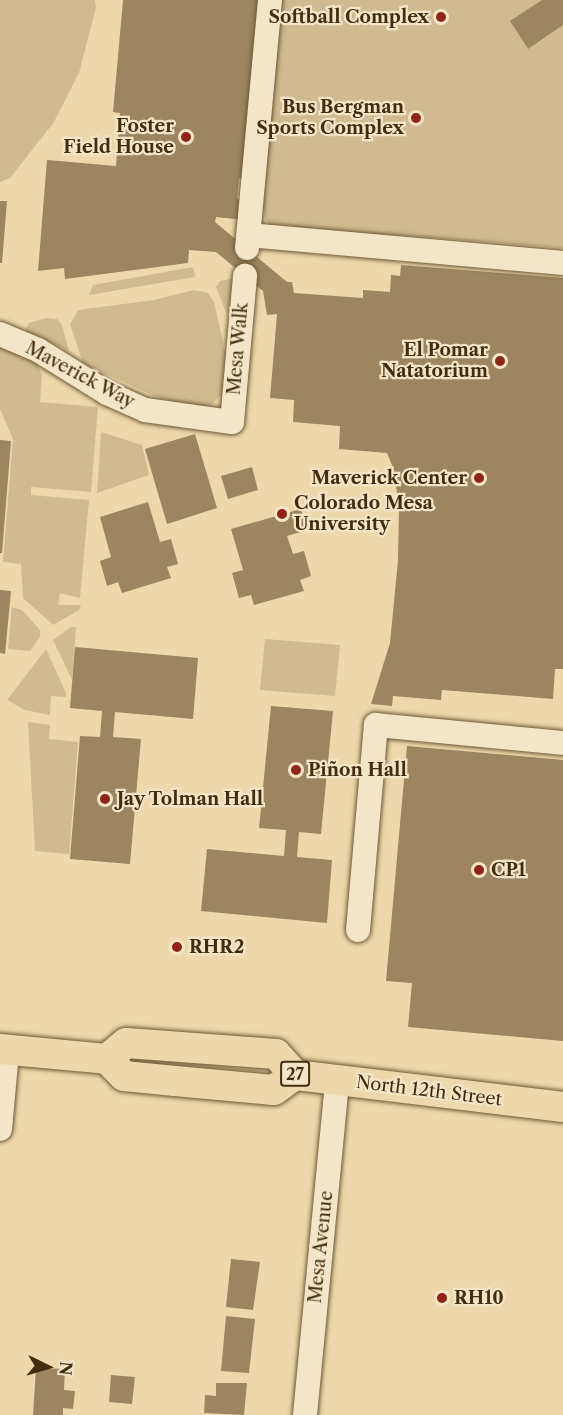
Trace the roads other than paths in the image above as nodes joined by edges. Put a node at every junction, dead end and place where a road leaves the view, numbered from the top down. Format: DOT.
graph roads {
  1 [pos="270,0"];
  2 [pos="563,262"];
  3 [pos="245,276"];
  4 [pos="0,334"];
  5 [pos="232,422"];
  6 [pos="563,743"];
  7 [pos="358,930"];
  8 [pos="2,1052"];
  9 [pos="337,1080"];
  10 [pos="563,1107"];
  11 [pos="0,1129"];
  12 [pos="305,1415"];
  1 -- 2 [label="street"];
  3 -- 5 [label="street, Mesa Walk"];
  4 -- 5 [label="street, Maverick Way"];
  6 -- 7 [label="street"];
  8 -- 9 [label="main road, North 12th Street / 27"];
  8 -- 11 [label="street"];
  9 -- 10 [label="main road, North 12th Street / 27"];
  9 -- 12 [label="street, Mesa Avenue"];
}
